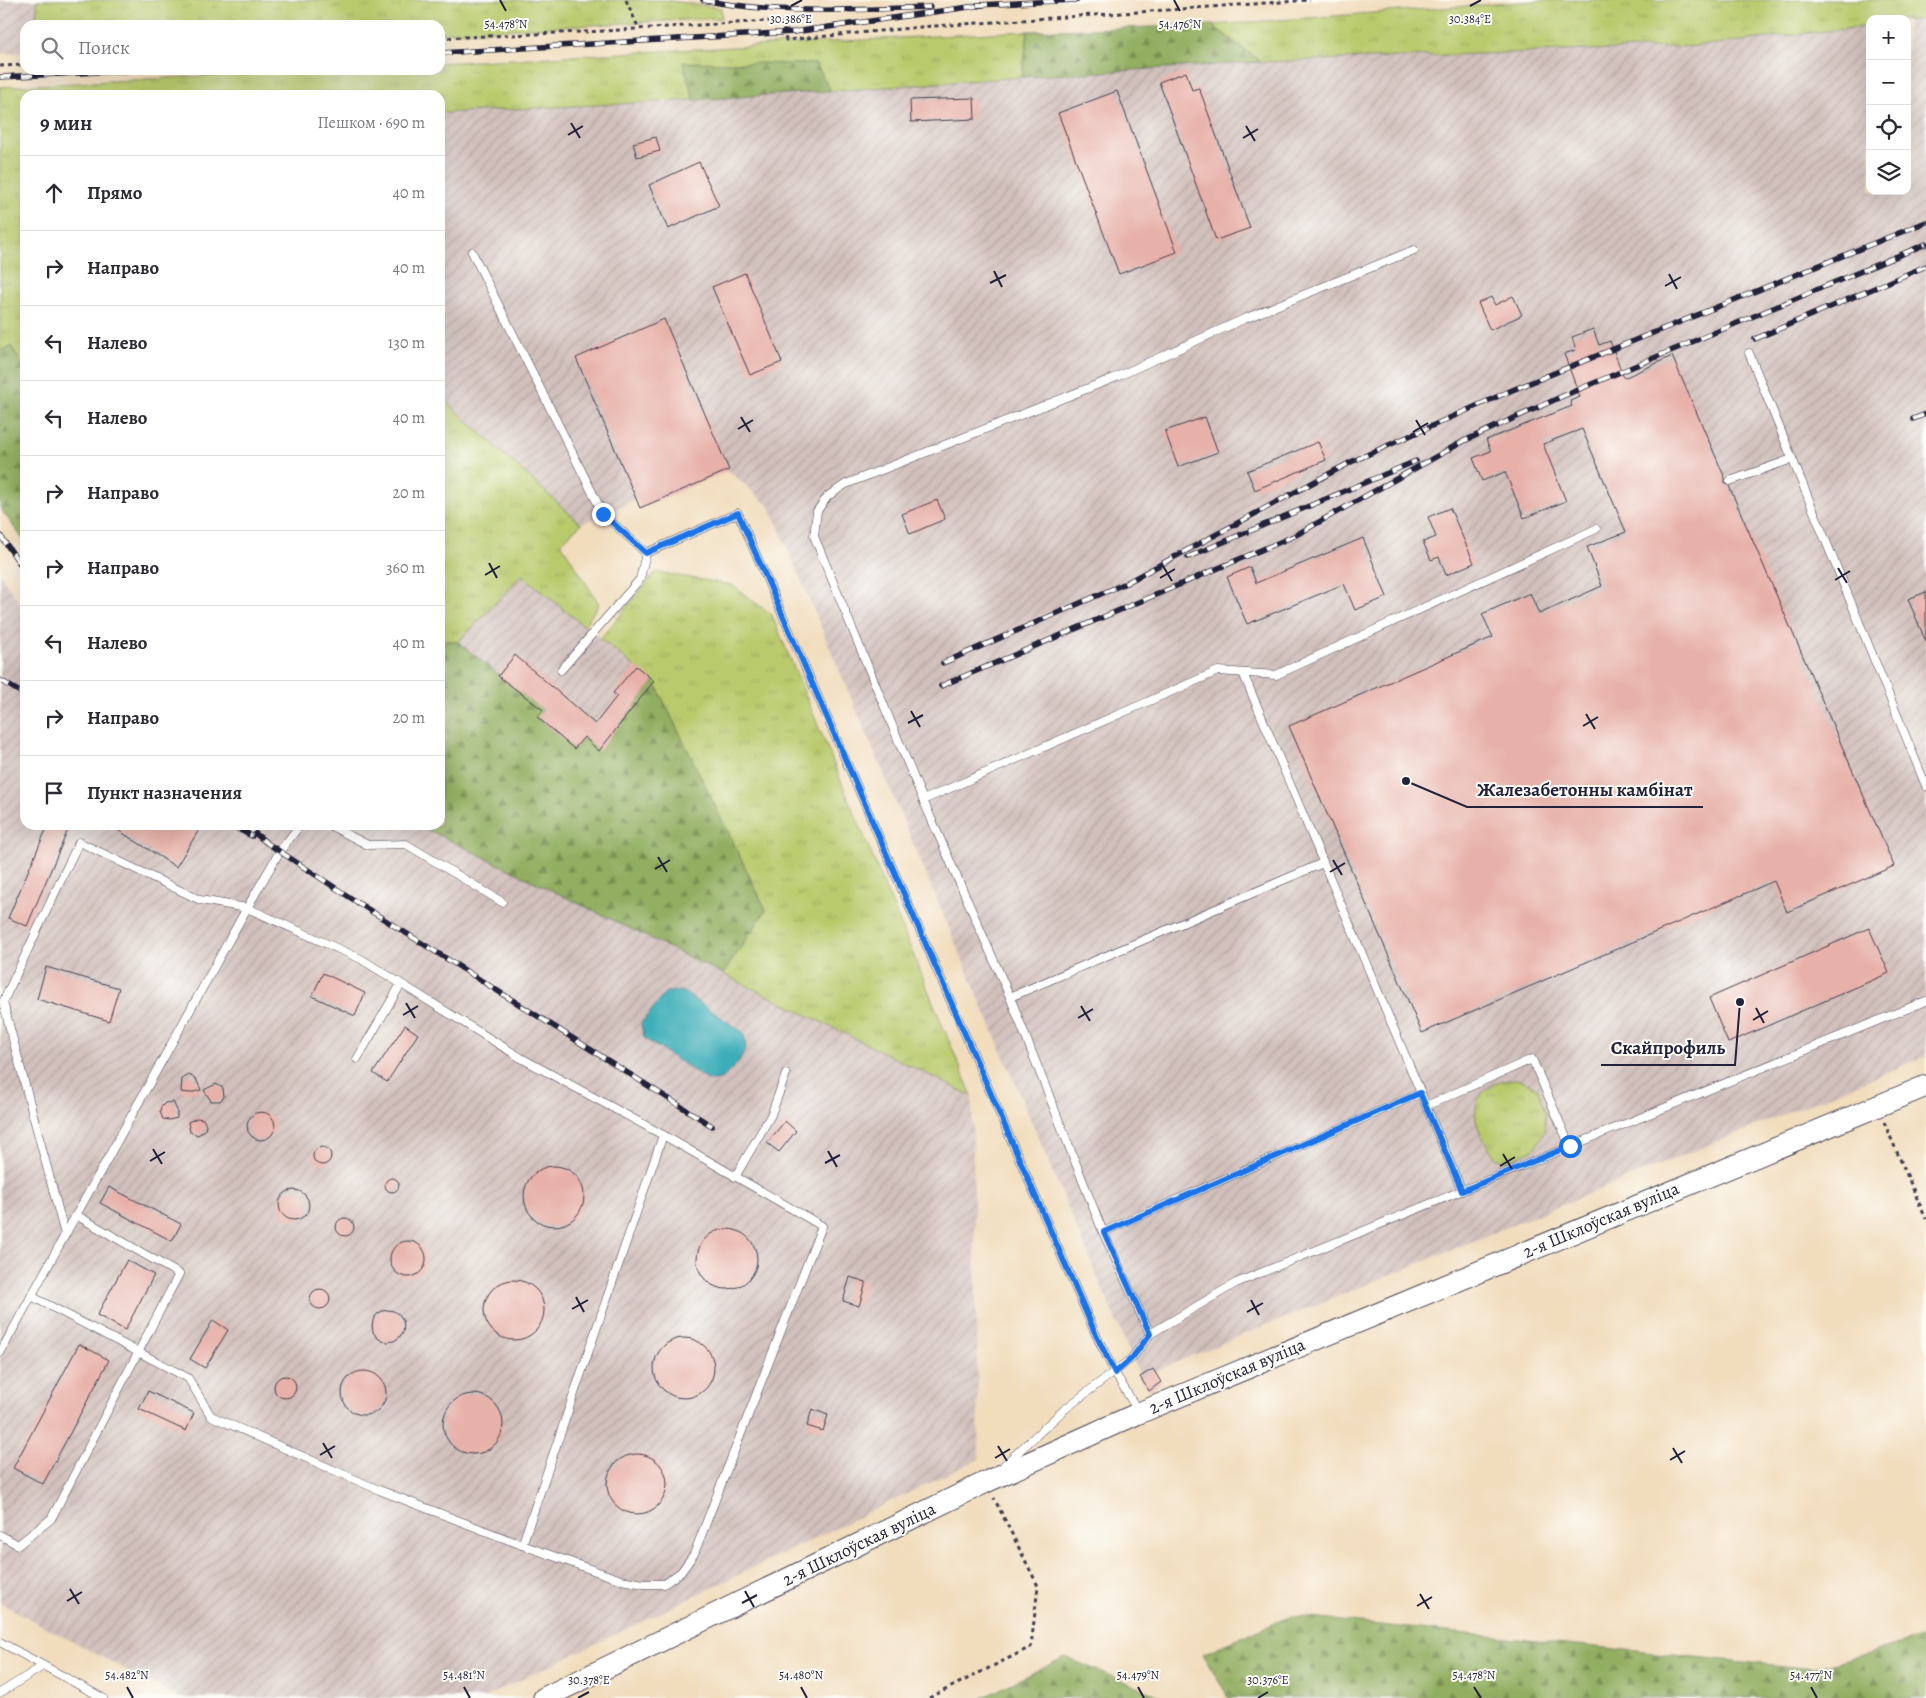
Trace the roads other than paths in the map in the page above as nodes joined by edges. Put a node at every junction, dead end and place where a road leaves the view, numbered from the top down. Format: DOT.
graph roads {
  1 [pos="1414,250"];
  2 [pos="472,252"];
  3 [pos="1749,353"];
  4 [pos="1792,459"];
  5 [pos="1730,481"];
  6 [pos="1596,529"];
  7 [pos="646,553"];
  8 [pos="561,670"];
  9 [pos="1243,673"];
  10 [pos="1926,786"];
  11 [pos="922,800"];
  12 [pos="296,830"];
  13 [pos="339,830"];
  14 [pos="1323,863"];
  15 [pos="502,902"];
  16 [pos="247,908"];
  17 [pos="401,984"];
  18 [pos="1010,997"];
  19 [pos="1926,1001"];
  20 [pos="357,1059"];
  21 [pos="786,1074"];
  22 [pos="1926,1086"];
  23 [pos="1420,1093"];
  24 [pos="1426,1106"];
  25 [pos="663,1135"];
  26 [pos="1570,1146"];
  27 [pos="735,1177"];
  28 [pos="1462,1191"];
  29 [pos="76,1216"];
  30 [pos="1104,1232"];
  31 [pos="65,1235"];
  32 [pos="31,1296"];
  33 [pos="1150,1334"];
  34 [pos="0,1352"];
  35 [pos="137,1352"];
  36 [pos="1115,1373"];
  37 [pos="1139,1413"];
  38 [pos="986,1482"];
  39 [pos="0,1535"];
  40 [pos="522,1545"];
  41 [pos="0,1642"];
  42 [pos="43,1666"];
  43 [pos="0,1693"];
  44 [pos="103,1698"];
  45 [pos="544,1698"];
  1 -- 11 [label="lane"];
  2 -- 7 [label="lane"];
  3 -- 4 [label="lane"];
  4 -- 5 [label="lane"];
  4 -- 10 [label="lane"];
  6 -- 9 [label="lane"];
  7 -- 8 [label="lane"];
  7 -- 36 [label="lane"];
  9 -- 11 [label="lane"];
  9 -- 14 [label="lane"];
  11 -- 18 [label="lane"];
  12 -- 16 [label="lane"];
  13 -- 15 [label="lane"];
  14 -- 18 [label="lane"];
  14 -- 23 [label="lane"];
  16 -- 17 [label="lane"];
  16 -- 29 [label="lane"];
  16 -- 31 [label="lane"];
  17 -- 20 [label="lane"];
  17 -- 25 [label="lane"];
  18 -- 30 [label="lane"];
  19 -- 26 [label="lane"];
  21 -- 27 [label="lane"];
  22 -- 37 [label="street, 2-я Шклоўская вуліца"];
  23 -- 24 [label="lane"];
  23 -- 30 [label="lane"];
  24 -- 26 [label="lane"];
  24 -- 28 [label="lane"];
  25 -- 27 [label="lane"];
  25 -- 40 [label="lane"];
  26 -- 28 [label="lane"];
  27 -- 40 [label="lane"];
  28 -- 33 [label="lane"];
  29 -- 31 [label="lane"];
  29 -- 35 [label="lane"];
  30 -- 33 [label="lane"];
  31 -- 32 [label="lane"];
  32 -- 34 [label="lane"];
  32 -- 35 [label="lane"];
  33 -- 36 [label="lane"];
  35 -- 39 [label="lane"];
  35 -- 40 [label="lane"];
  36 -- 37 [label="lane"];
  36 -- 38 [label="lane"];
  37 -- 38 [label="street, 2-я Шклоўская вуліца"];
  38 -- 45 [label="street, 2-я Шклоўская вуліца"];
  41 -- 42 [label="lane"];
  42 -- 43 [label="lane"];
  42 -- 44 [label="lane"];
}
